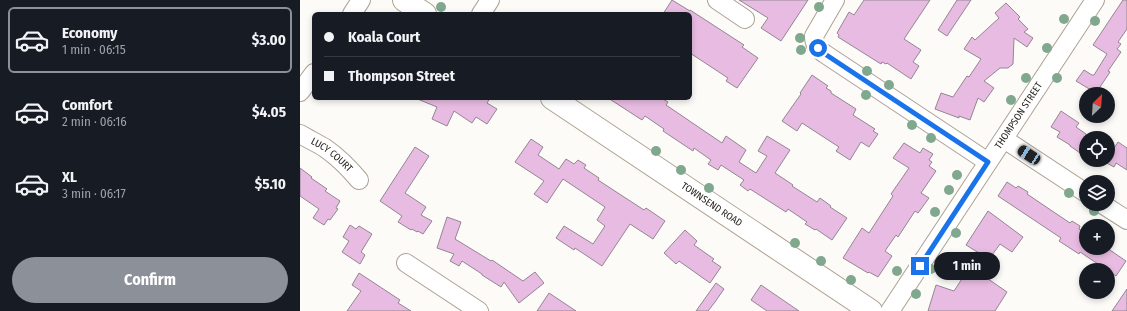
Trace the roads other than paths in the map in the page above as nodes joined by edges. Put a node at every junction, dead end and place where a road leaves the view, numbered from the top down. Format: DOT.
graph roads {
  1 [pos="361,0"];
  2 [pos="404,0"];
  3 [pos="490,0"];
  4 [pos="717,0"];
  5 [pos="835,0"];
  6 [pos="1095,0"];
  7 [pos="353,12"];
  8 [pos="422,12"];
  9 [pos="482,12"];
  10 [pos="745,19"];
  11 [pos="312,76"];
  12 [pos="300,92"];
  13 [pos="555,100"];
  14 [pos="304,137"];
  15 [pos="1004,139"];
  16 [pos="988,162"];
  17 [pos="359,180"];
  18 [pos="1079,188"];
  19 [pos="1113,211"];
  20 [pos="1127,220"];
  21 [pos="406,263"];
  22 [pos="479,311"];
  23 [pos="871,311"];
  24 [pos="890,311"];
  1 -- 7 [label="street"];
  2 -- 8 [label="main road"];
  3 -- 9 [label="street"];
  4 -- 10 [label="street"];
  5 -- 16 [label="street"];
  6 -- 15 [label="street, THOMPSON STREET"];
  11 -- 12 [label="street"];
  13 -- 23 [label="main road, TOWNSEND ROAD"];
  14 -- 17 [label="street, LUCY COURT"];
  15 -- 16 [label="street, THOMPSON STREET"];
  15 -- 18 [label="street"];
  16 -- 24 [label="street, THOMPSON STREET"];
  19 -- 20 [label="street"];
  21 -- 22 [label="street"];
}
